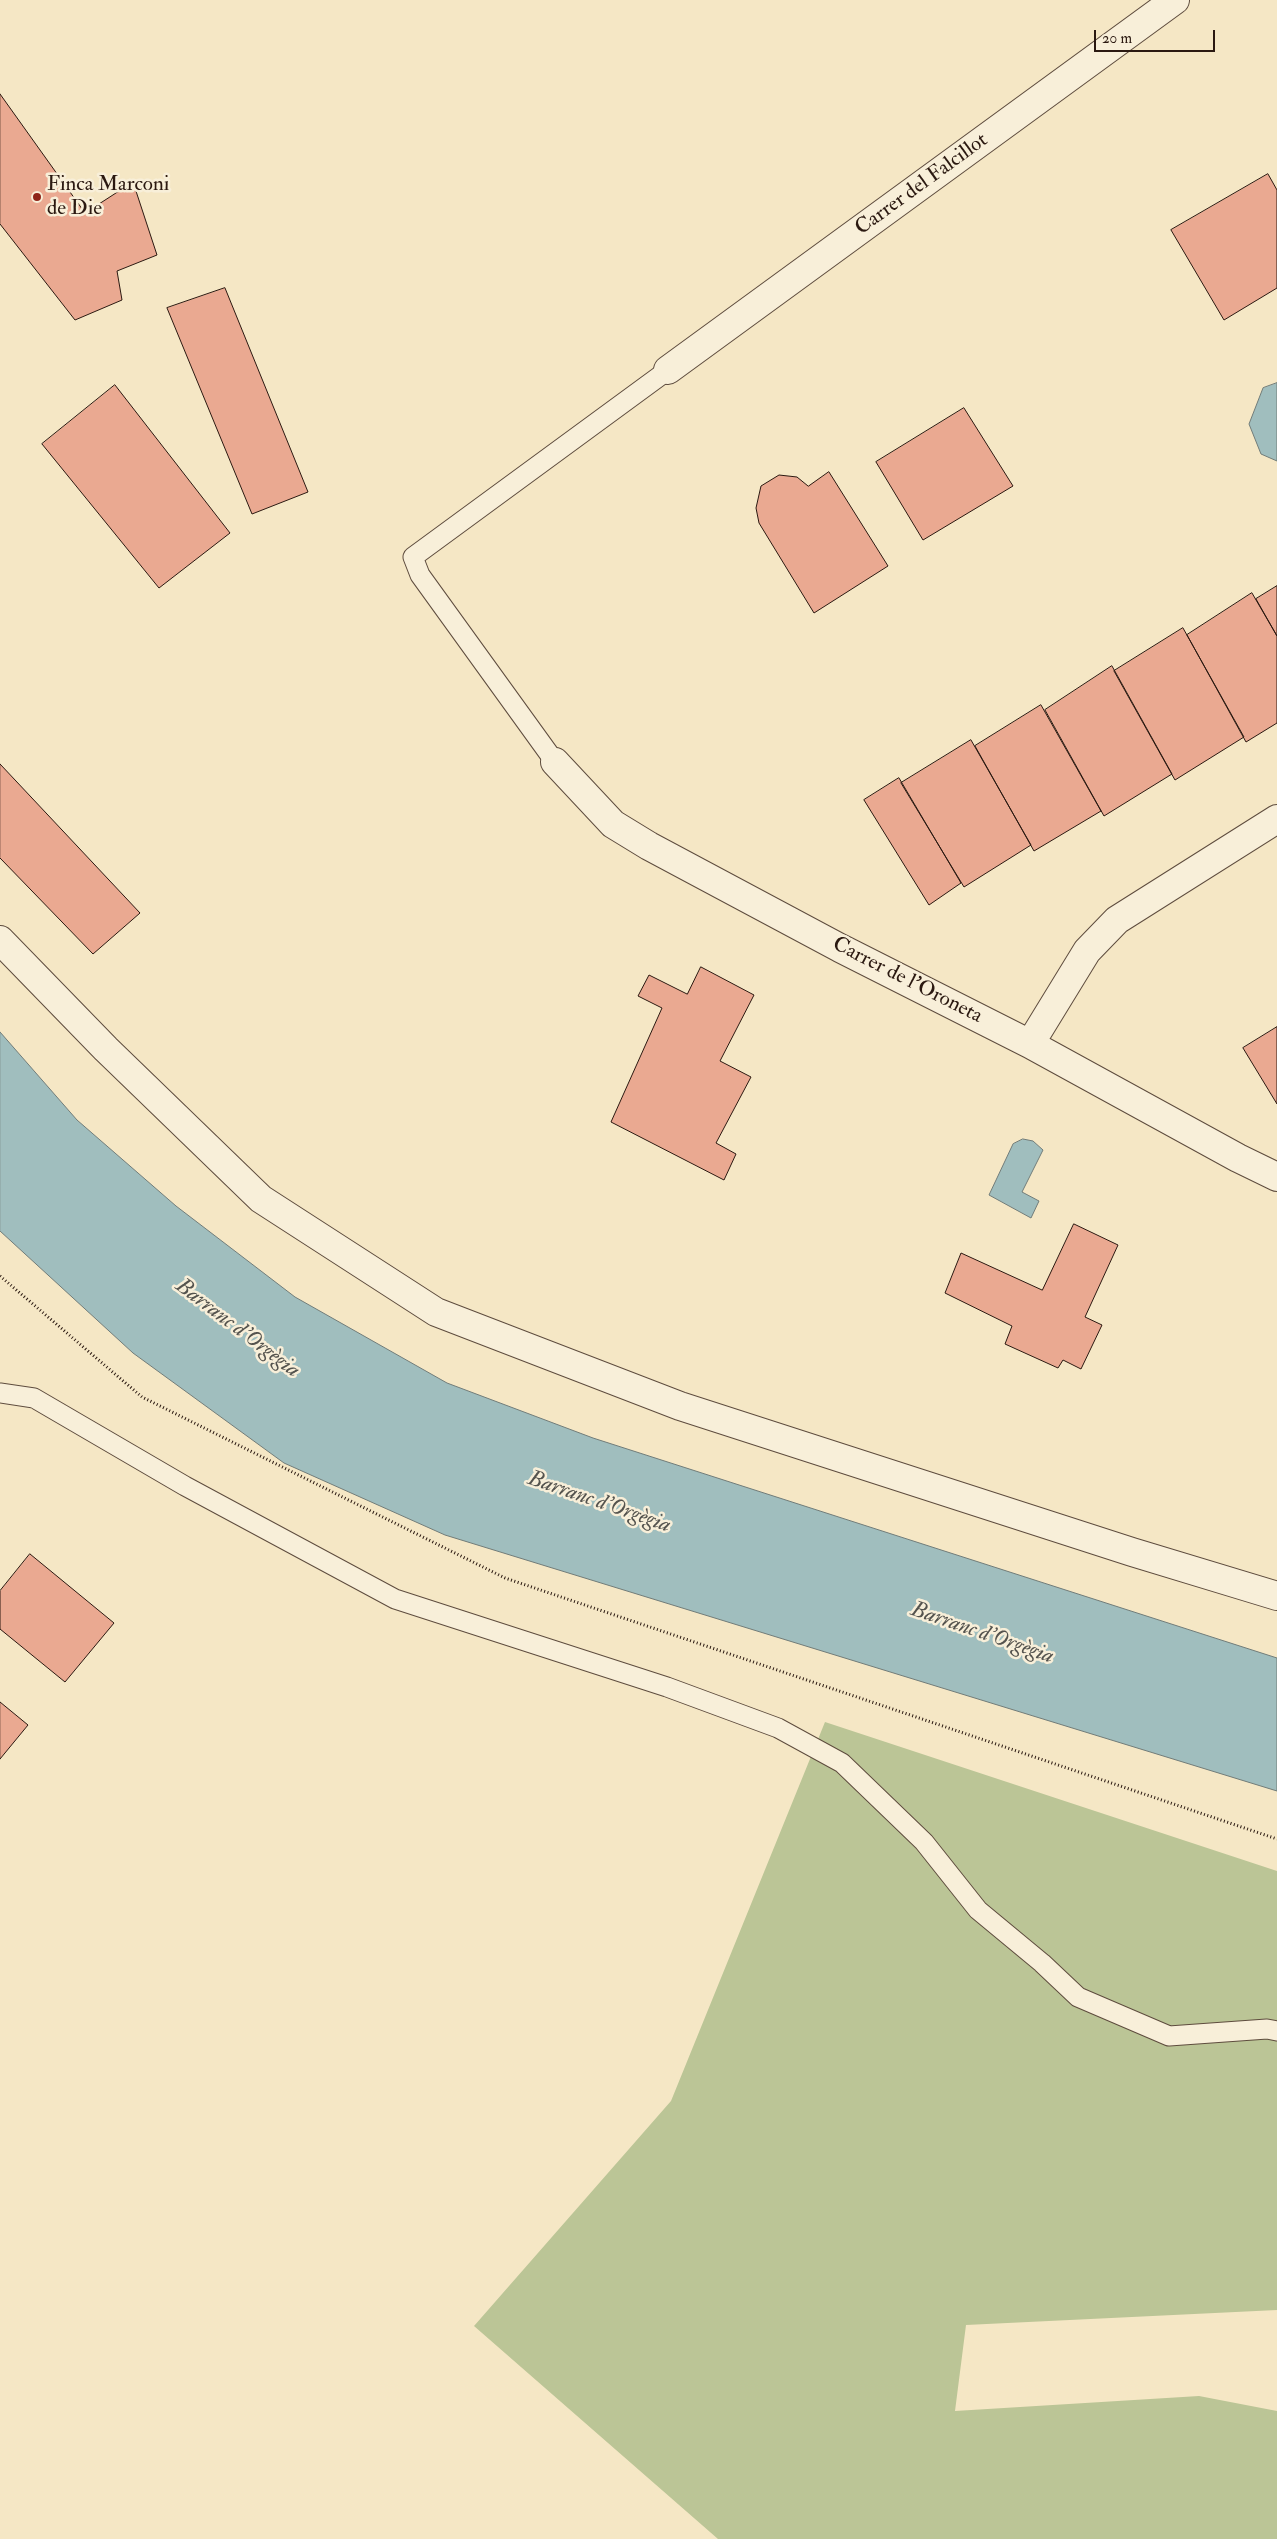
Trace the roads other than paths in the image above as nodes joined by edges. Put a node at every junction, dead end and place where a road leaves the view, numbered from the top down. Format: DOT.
graph roads {
  1 [pos="1175,0"];
  2 [pos="668,370"];
  3 [pos="554,762"];
  4 [pos="1277,819"];
  5 [pos="0,940"];
  6 [pos="1030,1044"];
  7 [pos="1277,1177"];
  8 [pos="0,1393"];
  9 [pos="1277,1596"];
  10 [pos="1277,2031"];
  1 -- 2 [label="street, Carrer del Falcillot"];
  2 -- 3 [label="lane"];
  3 -- 6 [label="street, Carrer de l'Oroneta"];
  4 -- 6 [label="street"];
  5 -- 9 [label="street"];
  6 -- 7 [label="street, Carrer de l'Oroneta"];
  8 -- 10 [label="lane"];
}
